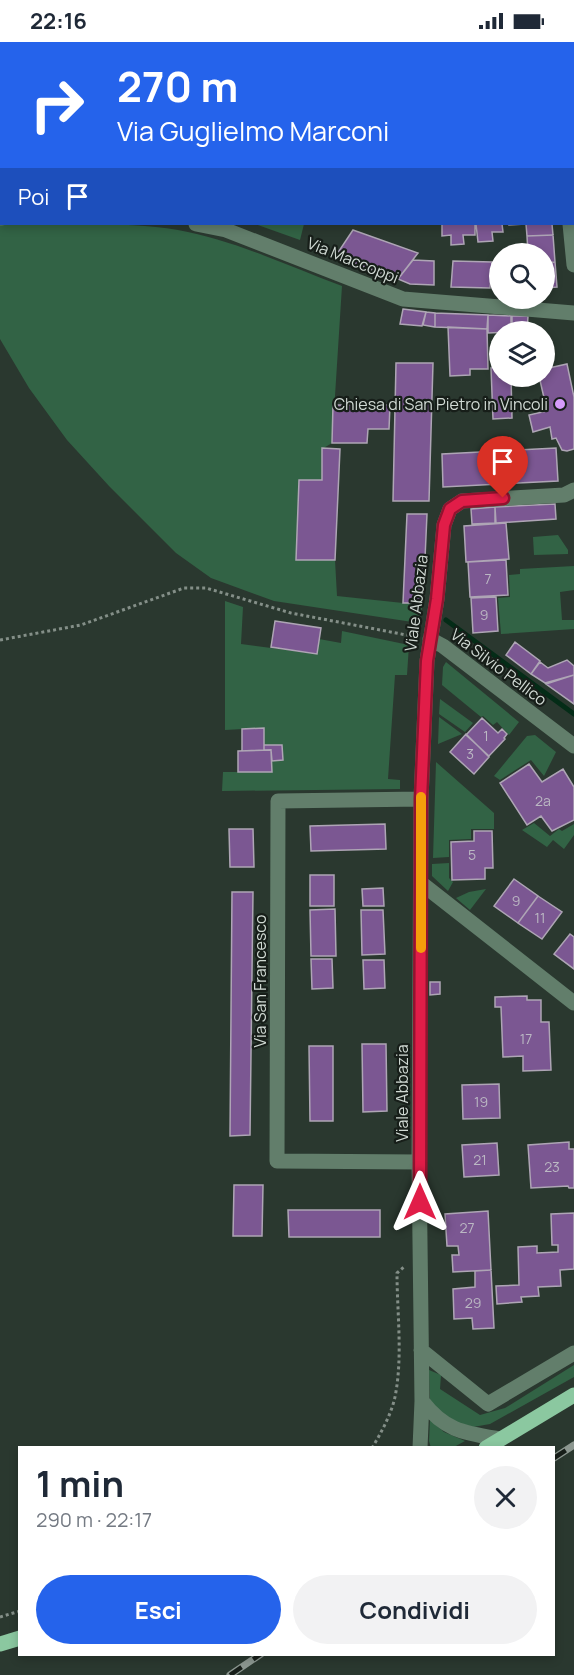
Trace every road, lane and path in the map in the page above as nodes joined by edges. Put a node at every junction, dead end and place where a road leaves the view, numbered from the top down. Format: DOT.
graph roads {
  1 [pos="570,225"];
  2 [pos="215,226"];
  3 [pos="574,265"];
  4 [pos="574,313"];
  5 [pos="574,490"];
  6 [pos="430,639"];
  7 [pos="0,640"];
  8 [pos="574,747"];
  9 [pos="421,799"];
  10 [pos="421,884"];
  11 [pos="574,1003"];
  12 [pos="419,1162"];
  13 [pos="420,1263"];
  14 [pos="421,1350"];
  15 [pos="574,1353"];
  16 [pos="574,1395"];
  17 [pos="422,1401"];
  18 [pos="500,1439"];
  19 [pos="373,1446"];
  20 [pos="420,1446"];
  21 [pos="489,1446"];
  22 [pos="18,1612"];
  23 [pos="0,1617"];
  24 [pos="18,1639"];
  25 [pos="0,1644"];
  1 -- 3 [label="street"];
  2 -- 4 [label="street, Via Maccoppi"];
  5 -- 6 [label="street, Viale Abbazia"];
  6 -- 7 [label="path"];
  6 -- 8 [label="street, Via Silvio Pellico"];
  6 -- 9 [label="street, Viale Abbazia"];
  9 -- 10 [label="street, Viale Abbazia"];
  9 -- 12 [label="street, Via San Francesco"];
  10 -- 11 [label="street"];
  10 -- 12 [label="street, Viale Abbazia"];
  12 -- 13 [label="street, Viale Abbazia"];
  13 -- 14 [label="street, Viale Abbazia"];
  13 -- 19 [label="path"];
  14 -- 15 [label="street"];
  14 -- 17 [label="street, Viale Abbazia"];
  16 -- 18 [label="main road"];
  17 -- 18 [label="street"];
  17 -- 20 [label="street, Viale Abbazia"];
  18 -- 21 [label="main road"];
  22 -- 23 [label="path"];
  24 -- 25 [label="main road"];
}
